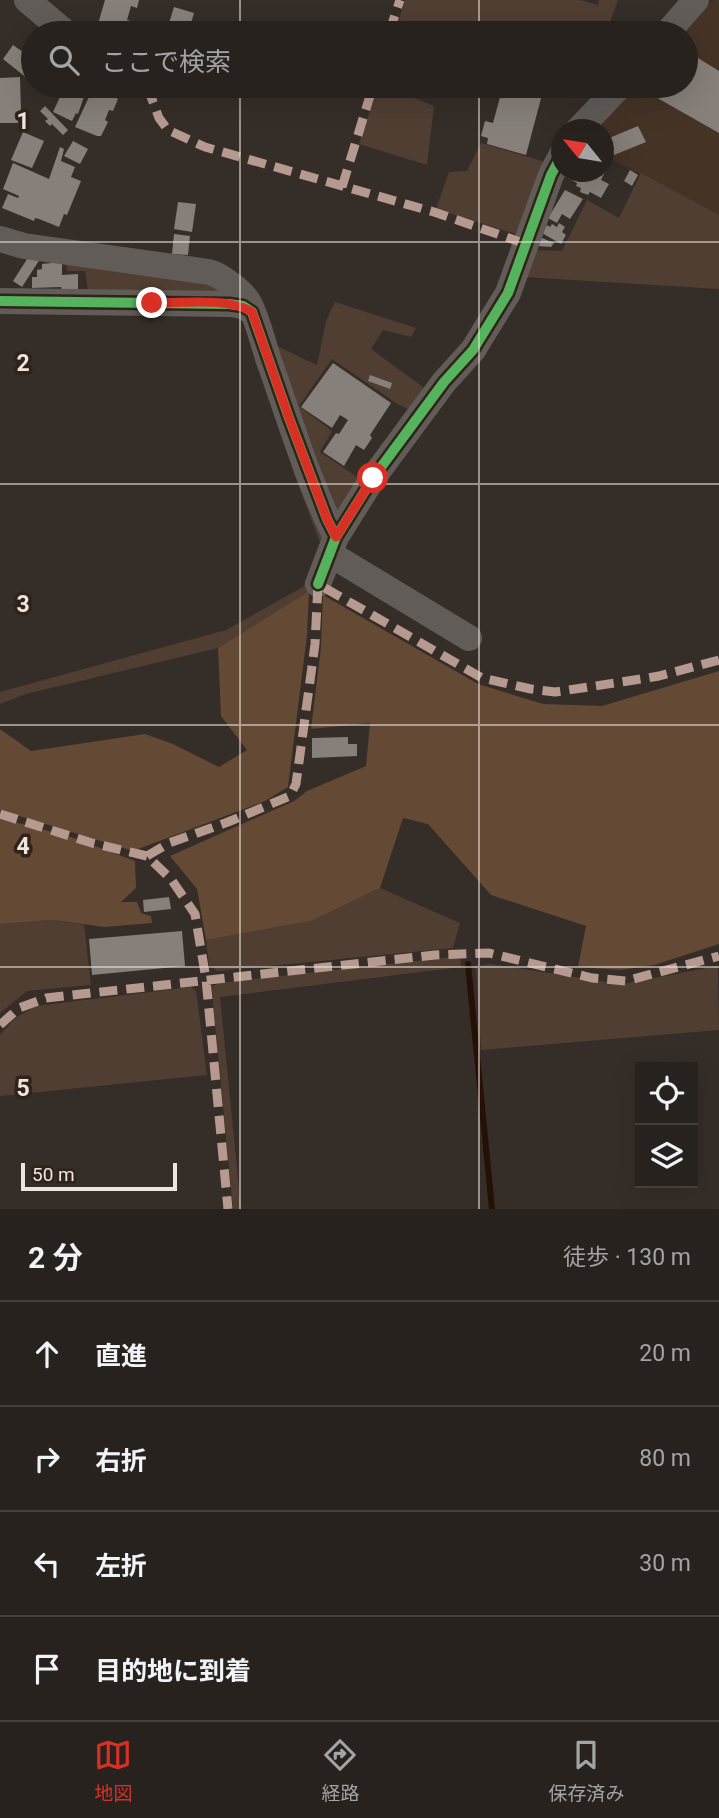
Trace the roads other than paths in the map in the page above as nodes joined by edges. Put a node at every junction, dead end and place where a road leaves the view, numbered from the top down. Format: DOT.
graph roads {
  1 [pos="27,0"];
  2 [pos="696,0"];
  3 [pos="52,21"];
  4 [pos="678,21"];
  5 [pos="609,98"];
  6 [pos="588,119"];
  7 [pos="551,175"];
  8 [pos="0,239"];
  9 [pos="0,301"];
  10 [pos="252,312"];
  11 [pos="333,545"];
  12 [pos="318,584"];
  13 [pos="469,638"];
  1 -- 3 [label="street"];
  2 -- 4 [label="street"];
  5 -- 6 [label="street"];
  7 -- 11 [label="street"];
  8 -- 10 [label="street"];
  9 -- 10 [label="street"];
  10 -- 11 [label="street"];
  11 -- 12 [label="street"];
  11 -- 13 [label="street"];
}
